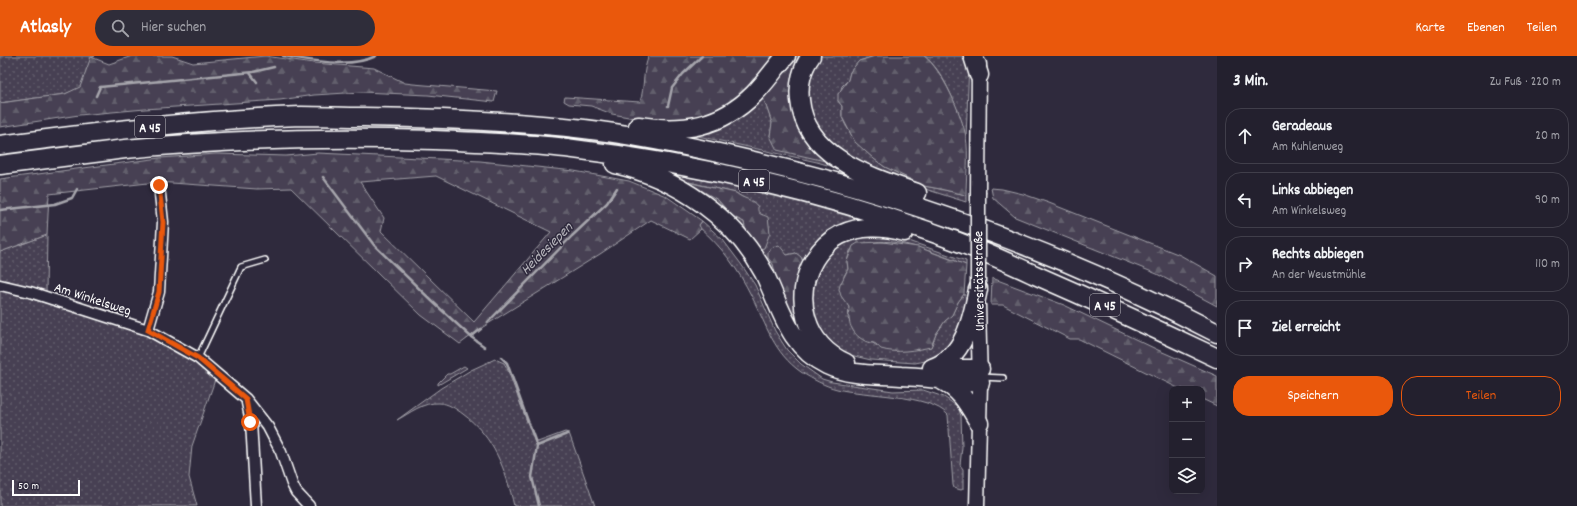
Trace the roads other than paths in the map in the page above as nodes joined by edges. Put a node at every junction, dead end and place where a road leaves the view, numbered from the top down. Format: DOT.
graph roads {
  1 [pos="786,56"];
  2 [pos="811,56"];
  3 [pos="972,56"];
  4 [pos="979,56"];
  5 [pos="979,75"];
  6 [pos="586,129"];
  7 [pos="505,144"];
  8 [pos="0,145"];
  9 [pos="0,166"];
  10 [pos="159,185"];
  11 [pos="999,234"];
  12 [pos="995,257"];
  13 [pos="265,260"];
  14 [pos="0,285"];
  15 [pos="978,289"];
  16 [pos="148,330"];
  17 [pos="1217,333"];
  18 [pos="198,358"];
  19 [pos="1217,358"];
  20 [pos="934,375"];
  21 [pos="980,376"];
  22 [pos="1003,378"];
  23 [pos="246,399"];
  24 [pos="979,423"];
  25 [pos="256,506"];
  26 [pos="309,506"];
  27 [pos="977,506"];
  1 -- 6 [label="highway"];
  2 -- 11 [label="highway"];
  3 -- 5 [label="highway"];
  4 -- 5 [label="main road, Universitätsstraße"];
  5 -- 15 [label="main road, Universitätsstraße, bridge"];
  6 -- 8 [label="highway, A 45"];
  6 -- 11 [label="highway, A 45"];
  7 -- 9 [label="highway, A 45"];
  7 -- 12 [label="highway, A 45"];
  7 -- 20 [label="highway"];
  10 -- 16 [label="street"];
  11 -- 17 [label="highway, A 45"];
  12 -- 19 [label="highway, A 45"];
  12 -- 20 [label="highway"];
  13 -- 18 [label="lane"];
  14 -- 16 [label="street, Am Winkelsweg"];
  15 -- 20 [label="highway"];
  15 -- 21 [label="main road, Universitätsstraße"];
  16 -- 18 [label="street, Am Winkelsweg"];
  18 -- 23 [label="street, Am Winkelsweg"];
  20 -- 21 [label="highway"];
  20 -- 24 [label="highway"];
  21 -- 22 [label="lane"];
  21 -- 24 [label="main road, Universitätsstraße"];
  23 -- 25 [label="street"];
  23 -- 26 [label="street, Am Winkelsweg"];
  24 -- 27 [label="main road, Universitätsstraße"];
}
